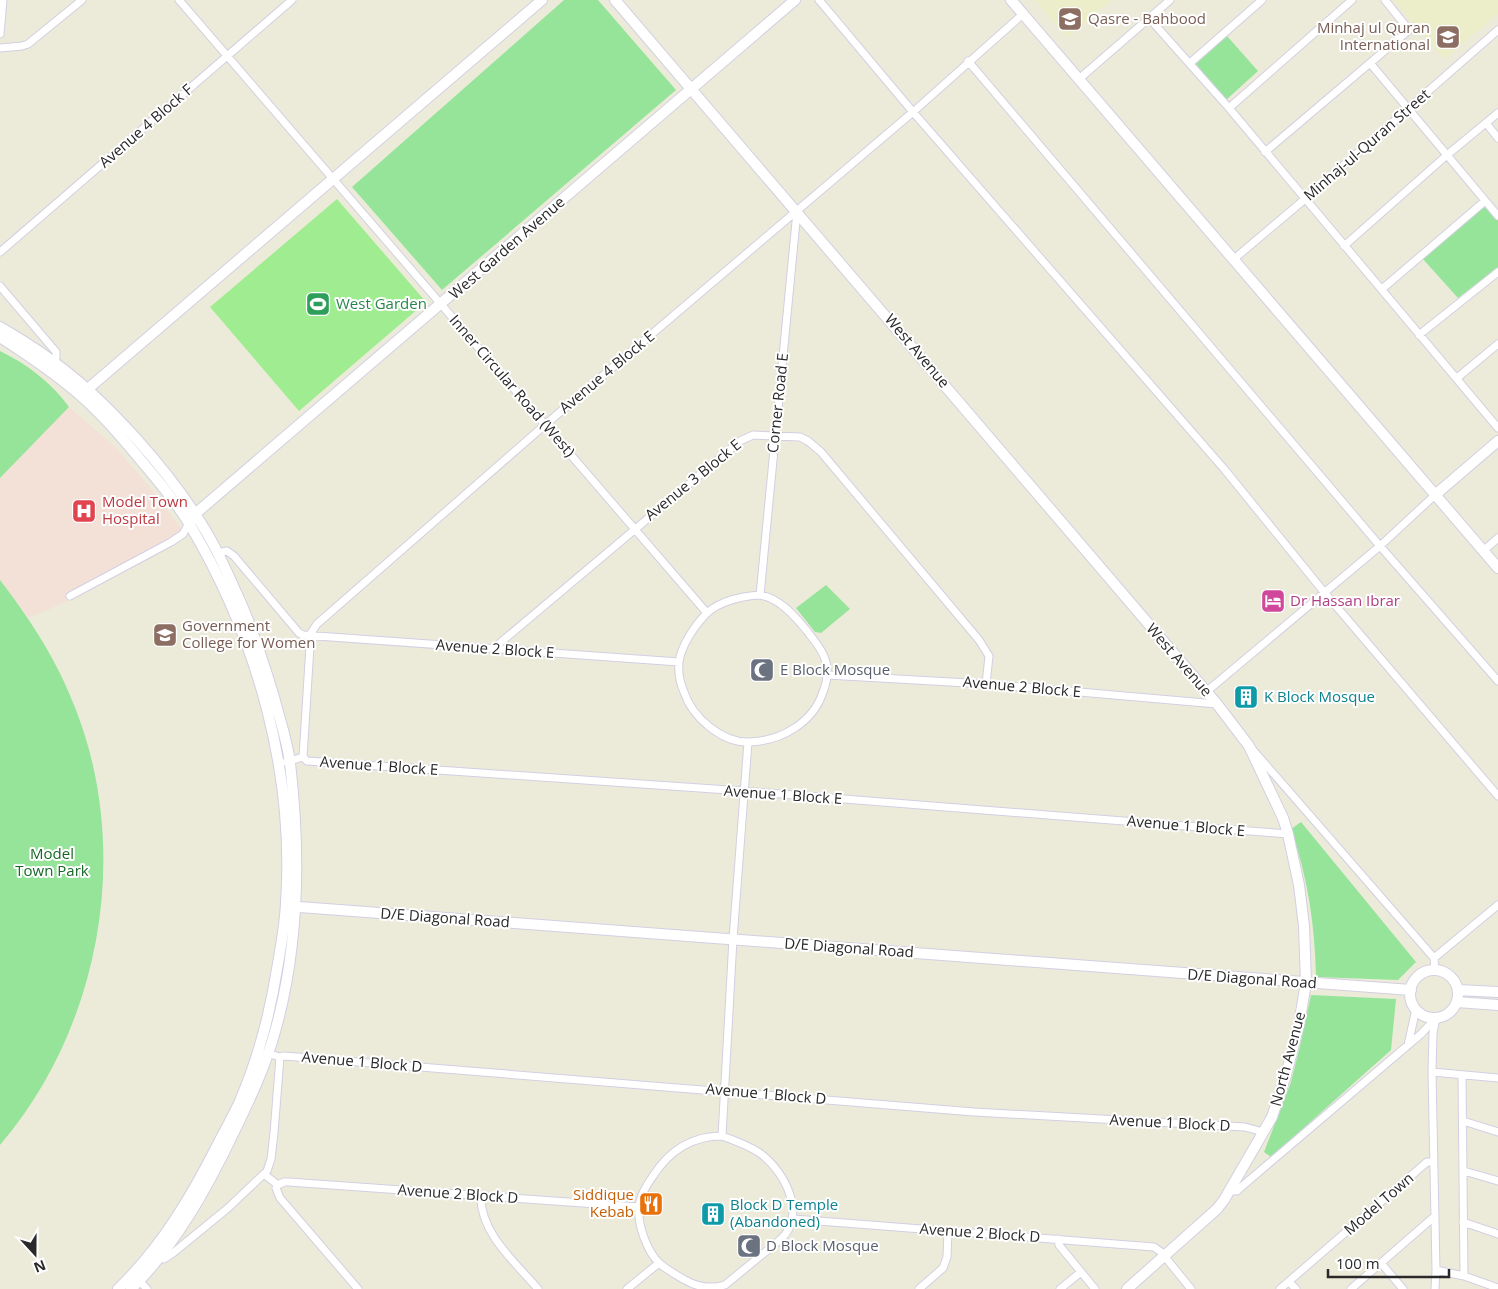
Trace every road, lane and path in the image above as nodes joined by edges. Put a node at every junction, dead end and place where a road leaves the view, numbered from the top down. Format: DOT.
graph roads {
  1 [pos="3,0"];
  2 [pos="82,0"];
  3 [pos="179,0"];
  4 [pos="292,0"];
  5 [pos="542,0"];
  6 [pos="616,0"];
  7 [pos="795,0"];
  8 [pos="819,0"];
  9 [pos="1011,0"];
  10 [pos="1170,0"];
  11 [pos="1262,0"];
  12 [pos="1352,0"];
  13 [pos="1385,0"];
  14 [pos="1023,14"];
  15 [pos="1149,18"];
  16 [pos="1498,30"];
  17 [pos="0,34"];
  18 [pos="0,48"];
  19 [pos="228,56"];
  20 [pos="968,61"];
  21 [pos="1190,63"];
  22 [pos="1370,63"];
  23 [pos="1079,79"];
  24 [pos="692,90"];
  25 [pos="1229,108"];
  26 [pos="1408,109"];
  27 [pos="913,112"];
  28 [pos="1498,113"];
  29 [pos="1486,124"];
  30 [pos="1498,138"];
  31 [pos="1265,152"];
  32 [pos="1447,155"];
  33 [pos="333,179"];
  34 [pos="1305,199"];
  35 [pos="1485,201"];
  36 [pos="797,211"];
  37 [pos="1498,216"];
  38 [pos="1344,246"];
  39 [pos="0,252"];
  40 [pos="1234,259"];
  41 [pos="1498,272"];
  42 [pos="0,286"];
  43 [pos="1382,289"];
  44 [pos="441,304"];
  45 [pos="0,326"];
  46 [pos="1419,335"];
  47 [pos="0,337"];
  48 [pos="1498,344"];
  49 [pos="53,361"];
  50 [pos="1457,378"];
  51 [pos="84,393"];
  52 [pos="546,424"];
  53 [pos="1498,428"];
  54 [pos="774,437"];
  55 [pos="1498,440"];
  56 [pos="1435,494"];
  57 [pos="195,514"];
  58 [pos="189,524"];
  59 [pos="634,529"];
  60 [pos="1498,538"];
  61 [pos="1380,546"];
  62 [pos="1483,551"];
  63 [pos="218,553"];
  64 [pos="1498,568"];
  65 [pos="1324,592"];
  66 [pos="760,595"];
  67 [pos="70,596"];
  68 [pos="707,613"];
  69 [pos="310,636"];
  70 [pos="494,648"];
  71 [pos="679,662"];
  72 [pos="828,675"];
  73 [pos="1498,681"];
  74 [pos="986,684"];
  75 [pos="1206,692"];
  76 [pos="1217,704"];
  77 [pos="748,742"];
  78 [pos="1249,746"];
  79 [pos="303,758"];
  80 [pos="284,763"];
  81 [pos="743,791"];
  82 [pos="1498,796"];
  83 [pos="1288,834"];
  84 [pos="1498,905"];
  85 [pos="290,906"];
  86 [pos="733,940"];
  87 [pos="1434,958"];
  88 [pos="1434,971"];
  89 [pos="1306,983"];
  90 [pos="1411,990"];
  91 [pos="1458,990"];
  92 [pos="1498,992"];
  93 [pos="1457,1002"];
  94 [pos="1498,1004"];
  95 [pos="1416,1009"];
  96 [pos="1436,1018"];
  97 [pos="1408,1045"];
  98 [pos="258,1050"];
  99 [pos="269,1054"];
  100 [pos="280,1057"];
  101 [pos="1432,1072"];
  102 [pos="1462,1075"];
  103 [pos="1498,1078"];
  104 [pos="725,1091"];
  105 [pos="1462,1120"];
  106 [pos="1263,1132"];
  107 [pos="1498,1132"];
  108 [pos="722,1136"];
  109 [pos="1433,1162"];
  110 [pos="1464,1171"];
  111 [pos="265,1175"];
  112 [pos="1498,1181"];
  113 [pos="278,1185"];
  114 [pos="1230,1191"];
  115 [pos="481,1196"];
  116 [pos="639,1208"];
  117 [pos="1435,1216"];
  118 [pos="793,1219"];
  119 [pos="1463,1222"];
  120 [pos="948,1231"];
  121 [pos="1498,1234"];
  122 [pos="1058,1239"];
  123 [pos="1164,1256"];
  124 [pos="158,1257"];
  125 [pos="659,1262"];
  126 [pos="1381,1263"];
  127 [pos="1436,1270"];
  128 [pos="1081,1272"];
  129 [pos="1464,1276"];
  130 [pos="140,1282"];
  131 [pos="1289,1282"];
  132 [pos="1487,1287"];
  133 [pos="1498,1288"];
  134 [pos="118,1289"];
  135 [pos="131,1289"];
  136 [pos="358,1289"];
  137 [pos="538,1289"];
  138 [pos="628,1289"];
  139 [pos="710,1289"];
  140 [pos="919,1289"];
  141 [pos="1060,1289"];
  142 [pos="1095,1289"];
  143 [pos="1127,1289"];
  144 [pos="1192,1289"];
  145 [pos="1280,1289"];
  146 [pos="1296,1289"];
  147 [pos="1351,1289"];
  148 [pos="1403,1289"];
  149 [pos="1435,1289"];
  1 -- 17 [label="street"];
  2 -- 18 [label="street"];
  3 -- 19 [label="street, Inner Circular Road (West)"];
  4 -- 19 [label="street, Avenue 4 Block F"];
  5 -- 33 [label="street"];
  6 -- 24 [label="street, West Avenue"];
  7 -- 24 [label="street, West Garden Avenue"];
  8 -- 27 [label="street"];
  9 -- 14 [label="street"];
  10 -- 15 [label="street"];
  11 -- 21 [label="street"];
  12 -- 25 [label="street"];
  13 -- 22 [label="street"];
  14 -- 20 [label="street, Avenue 4 Block E"];
  14 -- 23 [label="street"];
  15 -- 21 [label="street"];
  15 -- 23 [label="street"];
  16 -- 26 [label="street, Minhaj-ul-Quran Street"];
  19 -- 33 [label="street, Inner Circular Road (West)"];
  19 -- 39 [label="street, Avenue 4 Block F"];
  20 -- 27 [label="street, Avenue 4 Block E"];
  20 -- 61 [label="street"];
  21 -- 25 [label="street"];
  22 -- 26 [label="street"];
  22 -- 31 [label="street"];
  23 -- 40 [label="street"];
  24 -- 36 [label="street, West Avenue"];
  24 -- 44 [label="street, West Garden Avenue"];
  25 -- 31 [label="street"];
  26 -- 32 [label="street"];
  26 -- 34 [label="street, Minhaj-ul-Quran Street"];
  27 -- 36 [label="street, Avenue 4 Block E"];
  27 -- 65 [label="street"];
  28 -- 29 [label="street"];
  29 -- 30 [label="street"];
  29 -- 32 [label="street"];
  31 -- 34 [label="street"];
  32 -- 35 [label="street"];
  32 -- 38 [label="street"];
  33 -- 44 [label="street, Inner Circular Road (West)"];
  33 -- 51 [label="street"];
  34 -- 38 [label="street"];
  34 -- 40 [label="street, Minhaj-ul-Quran Street"];
  35 -- 37 [label="street"];
  35 -- 43 [label="street"];
  36 -- 52 [label="street, Avenue 4 Block E"];
  36 -- 54 [label="street, Corner Road E"];
  36 -- 75 [label="street, West Avenue"];
  38 -- 43 [label="street"];
  40 -- 56 [label="street"];
  41 -- 46 [label="street"];
  42 -- 49 [label="street"];
  43 -- 46 [label="street"];
  44 -- 52 [label="street, Inner Circular Road (West)"];
  44 -- 57 [label="street, West Garden Avenue"];
  45 -- 49 [label="street"];
  46 -- 50 [label="street"];
  47 -- 51 [label="street"];
  48 -- 50 [label="street"];
  49 -- 51 [label="street"];
  50 -- 53 [label="street"];
  51 -- 57 [label="street"];
  51 -- 58 [label="street"];
  52 -- 59 [label="street, Inner Circular Road (West)"];
  52 -- 69 [label="street, Avenue 4 Block E"];
  54 -- 59 [label="street, Avenue 3 Block E"];
  54 -- 66 [label="street, Corner Road E"];
  54 -- 74 [label="street, Avenue 3 Block E"];
  55 -- 56 [label="street"];
  56 -- 61 [label="street"];
  56 -- 62 [label="street"];
  57 -- 58 [label="street, West Garden Avenue"];
  57 -- 63 [label="street"];
  58 -- 67 [label="street"];
  58 -- 80 [label="street"];
  59 -- 68 [label="street, Inner Circular Road (West)"];
  59 -- 70 [label="street, Avenue 3 Block E"];
  60 -- 62 [label="street"];
  61 -- 65 [label="street"];
  61 -- 73 [label="street"];
  62 -- 64 [label="street"];
  63 -- 69 [label="street"];
  63 -- 80 [label="street"];
  65 -- 75 [label="street"];
  65 -- 82 [label="street"];
  66 -- 68 [label="street"];
  66 -- 72 [label="street"];
  68 -- 71 [label="street"];
  69 -- 70 [label="street, Avenue 2 Block E"];
  69 -- 79 [label="street"];
  70 -- 71 [label="street, Avenue 2 Block E"];
  71 -- 77 [label="street"];
  72 -- 74 [label="street, Avenue 2 Block E"];
  72 -- 77 [label="street"];
  74 -- 76 [label="street, Avenue 2 Block E"];
  75 -- 76 [label="street, West Avenue"];
  76 -- 78 [label="street, North Avenue"];
  77 -- 81 [label="street"];
  78 -- 83 [label="street, North Avenue"];
  78 -- 87 [label="street"];
  79 -- 80 [label="street, Avenue 1 Block E"];
  79 -- 81 [label="street, Avenue 1 Block E"];
  80 -- 85 [label="street"];
  81 -- 83 [label="street, Avenue 1 Block E"];
  81 -- 86 [label="street"];
  83 -- 89 [label="street, North Avenue"];
  84 -- 87 [label="street"];
  85 -- 86 [label="street, D/E Diagonal Road"];
  85 -- 98 [label="street"];
  85 -- 99 [label="street"];
  86 -- 89 [label="street, D/E Diagonal Road"];
  86 -- 104 [label="street"];
  87 -- 88 [label="street"];
  88 -- 90 [label="street"];
  88 -- 91 [label="street"];
  89 -- 90 [label="street, D/E Diagonal Road"];
  89 -- 106 [label="street, North Avenue"];
  90 -- 95 [label="street"];
  91 -- 92 [label="street"];
  91 -- 93 [label="street"];
  93 -- 94 [label="street"];
  93 -- 96 [label="street"];
  95 -- 96 [label="street"];
  95 -- 97 [label="street"];
  96 -- 97 [label="street"];
  96 -- 101 [label="street"];
  97 -- 114 [label="street"];
  98 -- 99 [label="street, Avenue 1 Block D"];
  98 -- 130 [label="street"];
  99 -- 100 [label="street, Avenue 1 Block D"];
  99 -- 124 [label="street"];
  100 -- 104 [label="street, Avenue 1 Block D"];
  100 -- 111 [label="street"];
  101 -- 102 [label="street"];
  101 -- 109 [label="street"];
  102 -- 103 [label="street"];
  102 -- 105 [label="street"];
  104 -- 106 [label="street, Avenue 1 Block D"];
  104 -- 108 [label="street"];
  105 -- 107 [label="street"];
  105 -- 110 [label="street"];
  106 -- 114 [label="street, North Avenue"];
  108 -- 116 [label="street"];
  108 -- 118 [label="street"];
  109 -- 117 [label="street"];
  109 -- 131 [label="street, Model Town"];
  110 -- 112 [label="street"];
  110 -- 119 [label="street"];
  111 -- 113 [label="street"];
  111 -- 124 [label="street"];
  113 -- 115 [label="street, Avenue 2 Block D"];
  113 -- 136 [label="street"];
  114 -- 123 [label="street, North Avenue"];
  115 -- 116 [label="street, Avenue 2 Block D"];
  115 -- 137 [label="street"];
  116 -- 125 [label="street"];
  117 -- 126 [label="street"];
  117 -- 127 [label="street"];
  118 -- 120 [label="street, Avenue 2 Block D"];
  118 -- 139 [label="street"];
  119 -- 121 [label="street"];
  119 -- 129 [label="street"];
  120 -- 122 [label="street, Avenue 2 Block D"];
  120 -- 140 [label="street"];
  122 -- 123 [label="street, Avenue 2 Block D"];
  122 -- 128 [label="street"];
  123 -- 143 [label="street, North Avenue"];
  123 -- 144 [label="street"];
  124 -- 130 [label="street"];
  125 -- 138 [label="street"];
  125 -- 139 [label="street"];
  126 -- 147 [label="street"];
  126 -- 148 [label="street"];
  127 -- 129 [label="street"];
  127 -- 149 [label="street"];
  128 -- 141 [label="street"];
  128 -- 142 [label="street"];
  129 -- 132 [label="street"];
  130 -- 134 [label="street"];
  130 -- 135 [label="street"];
  131 -- 145 [label="street, Model Town"];
  131 -- 146 [label="street"];
  132 -- 133 [label="street"];
}
